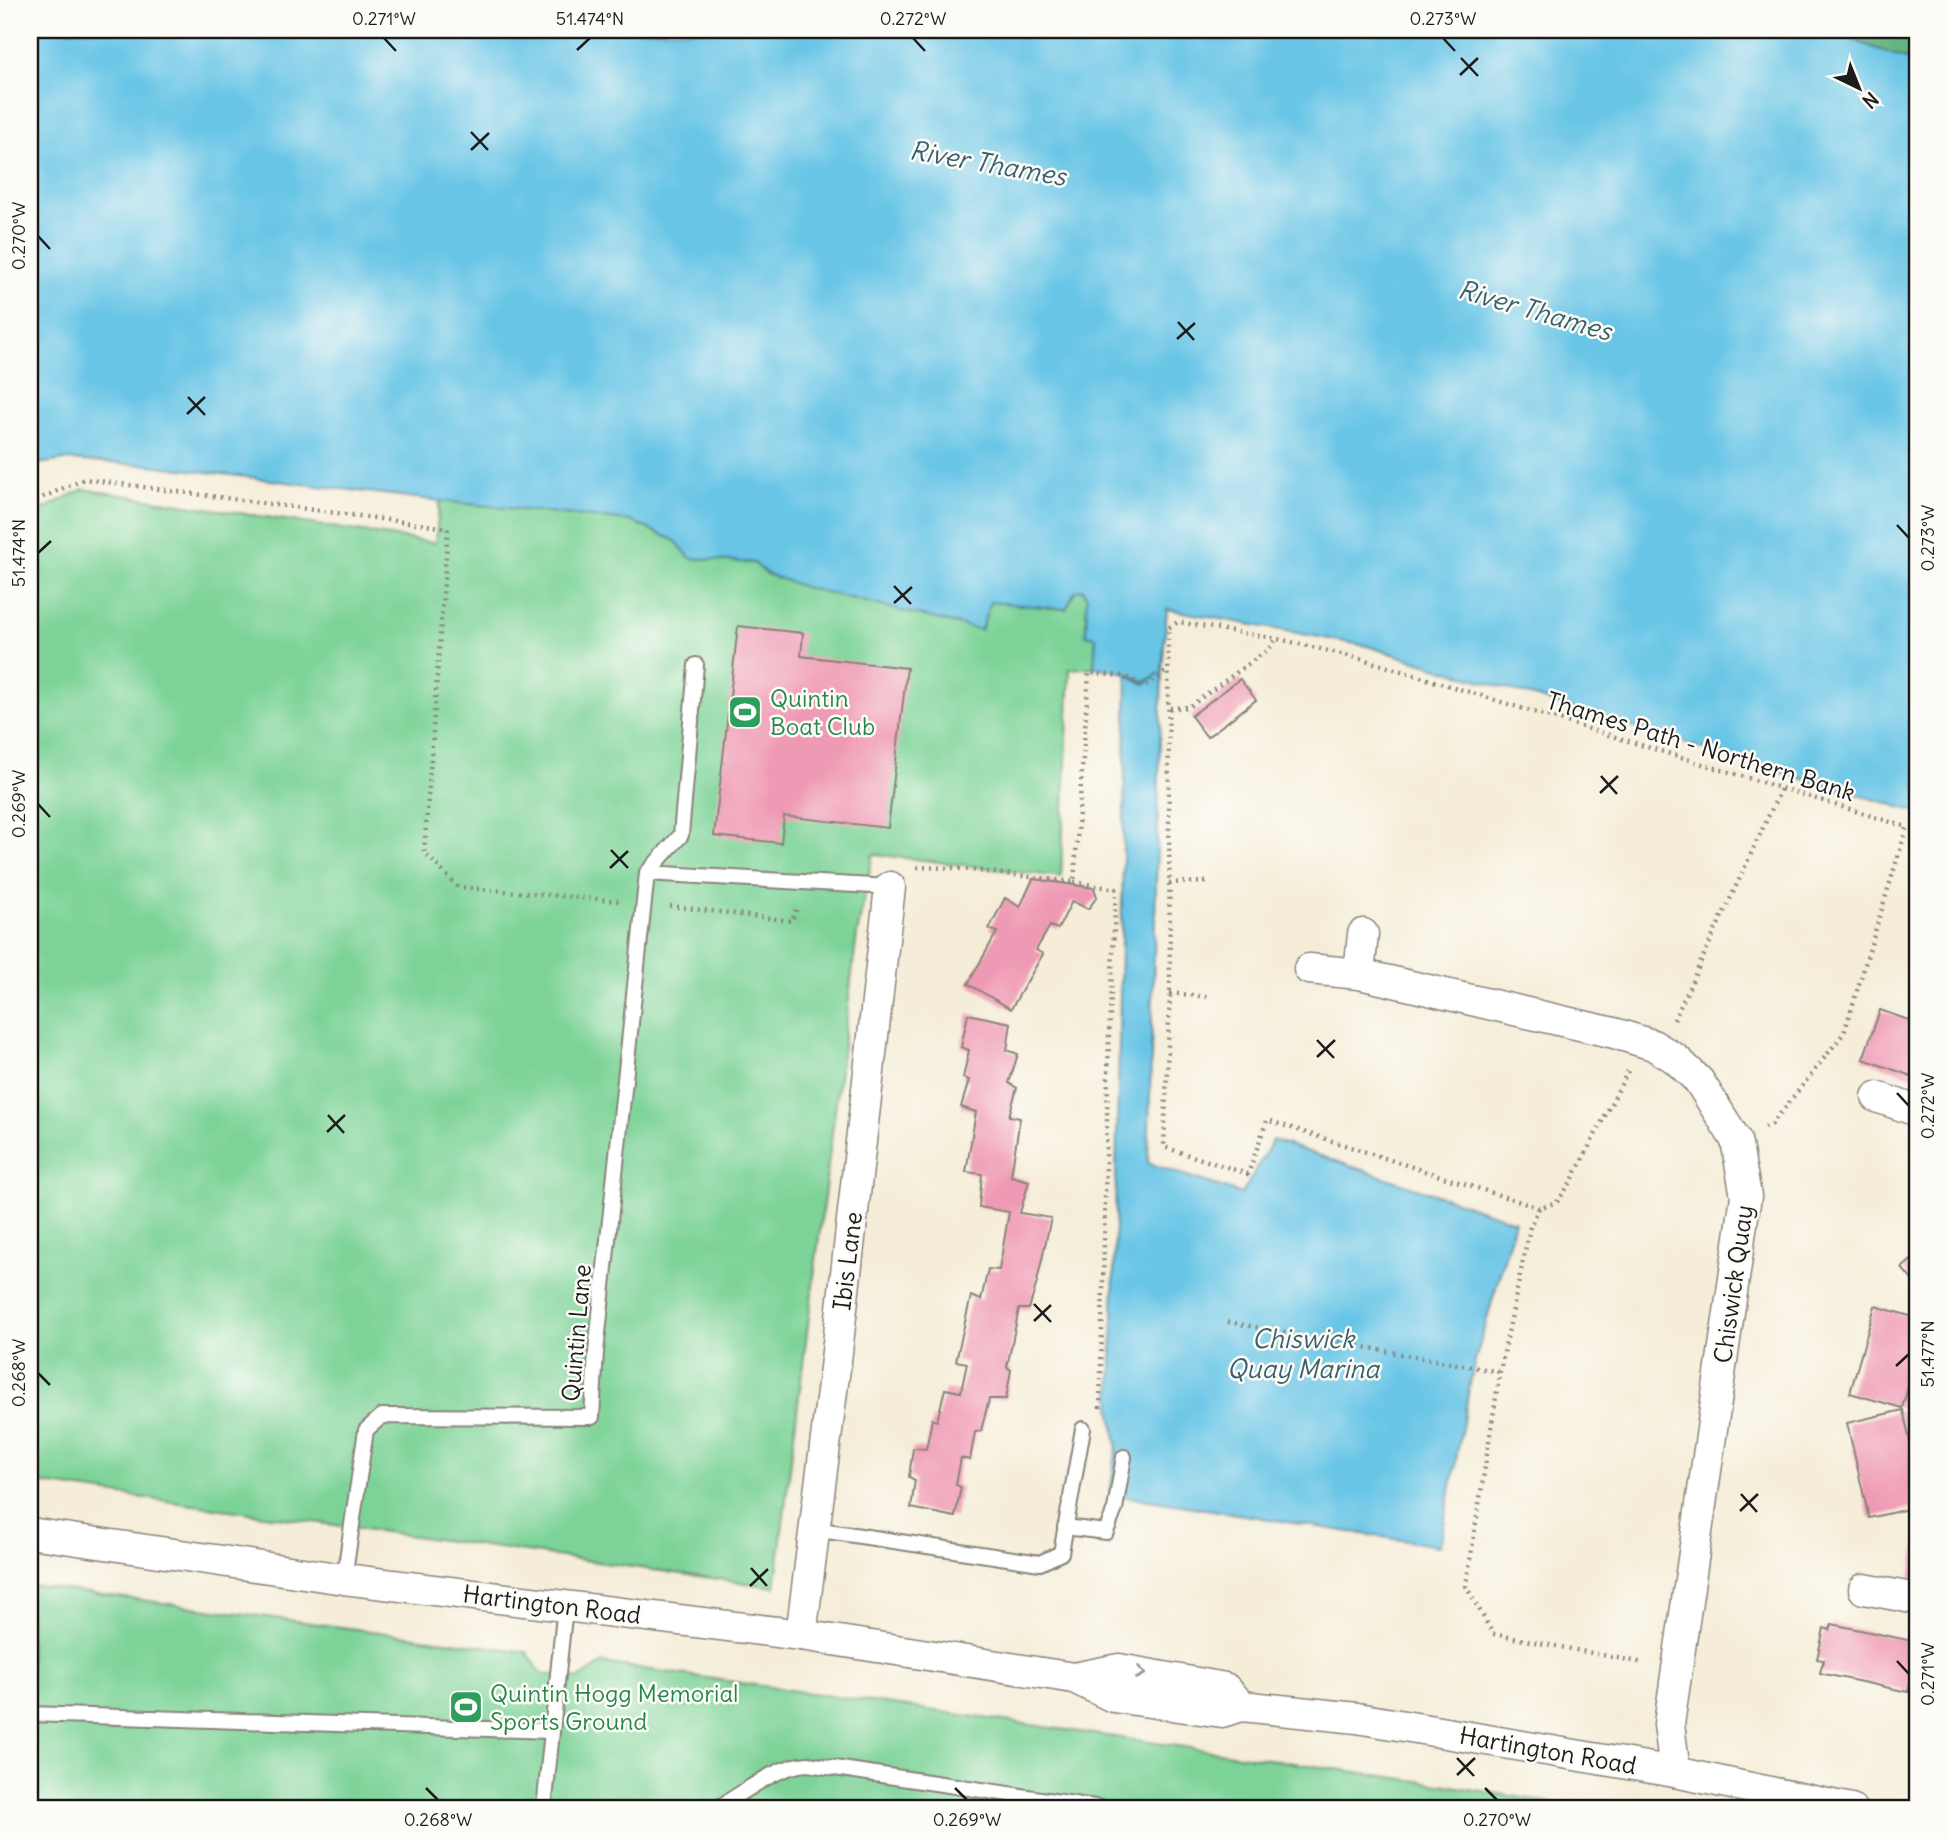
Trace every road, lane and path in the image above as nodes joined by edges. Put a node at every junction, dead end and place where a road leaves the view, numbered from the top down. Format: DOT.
graph roads {
  1 [pos="30,503"];
  2 [pos="1276,639"];
  3 [pos="696,665"];
  4 [pos="1166,672"];
  5 [pos="1170,708"];
  6 [pos="1781,789"];
  7 [pos="646,873"];
  8 [pos="807,882"];
  9 [pos="1074,882"];
  10 [pos="1206,882"];
  11 [pos="1169,883"];
  12 [pos="890,887"];
  13 [pos="642,902"];
  14 [pos="1363,934"];
  15 [pos="1309,970"];
  16 [pos="1359,974"];
  17 [pos="1170,993"];
  18 [pos="1210,997"];
  19 [pos="1614,1033"];
  20 [pos="1653,1045"];
  21 [pos="1877,1097"];
  22 [pos="1917,1111"];
  23 [pos="1736,1140"];
  24 [pos="1539,1208"];
  25 [pos="1228,1322"];
  26 [pos="1500,1373"];
  27 [pos="1083,1429"];
  28 [pos="1124,1457"];
  29 [pos="1065,1527"];
  30 [pos="814,1529"];
  31 [pos="30,1533"];
  32 [pos="344,1579"];
  33 [pos="1864,1589"];
  34 [pos="1917,1599"];
  35 [pos="565,1605"];
  36 [pos="801,1635"];
  37 [pos="1677,1669"];
  38 [pos="30,1714"];
  39 [pos="551,1731"];
  40 [pos="1675,1772"];
  41 [pos="1756,1800"];
  42 [pos="544,1809"];
  43 [pos="716,1809"];
  44 [pos="1108,1809"];
  45 [pos="1851,1809"];
  1 -- 13 [label="path"];
  2 -- 4 [label="path, Thames Path - Northern Bank"];
  2 -- 5 [label="path"];
  2 -- 6 [label="path, Thames Path - Northern Bank"];
  3 -- 7 [label="lane"];
  4 -- 5 [label="path"];
  4 -- 9 [label="path"];
  5 -- 11 [label="path"];
  6 -- 20 [label="path"];
  6 -- 23 [label="path, Thames Path - Northern Bank"];
  7 -- 8 [label="lane"];
  7 -- 13 [label="lane, Quintin Lane"];
  8 -- 12 [label="lane"];
  8 -- 13 [label="path"];
  9 -- 12 [label="path"];
  9 -- 27 [label="path"];
  10 -- 11 [label="path"];
  11 -- 17 [label="path"];
  12 -- 30 [label="street, Ibis Lane"];
  13 -- 32 [label="lane, Quintin Lane"];
  14 -- 16 [label="street"];
  15 -- 16 [label="street, Chiswick Quay"];
  16 -- 19 [label="street, Chiswick Quay"];
  17 -- 18 [label="path"];
  17 -- 24 [label="path"];
  19 -- 20 [label="street, Chiswick Quay"];
  19 -- 24 [label="path"];
  20 -- 23 [label="street, Chiswick Quay"];
  21 -- 22 [label="street"];
  23 -- 37 [label="street, Chiswick Quay"];
  24 -- 26 [label="path"];
  25 -- 26 [label="path"];
  26 -- 37 [label="path"];
  27 -- 29 [label="lane"];
  28 -- 29 [label="lane"];
  29 -- 30 [label="lane"];
  30 -- 36 [label="street, Ibis Lane"];
  31 -- 32 [label="street, Hartington Road"];
  32 -- 35 [label="street, Hartington Road"];
  33 -- 34 [label="street"];
  35 -- 36 [label="street, Hartington Road"];
  35 -- 39 [label="lane"];
  36 -- 40 [label="street, Hartington Road"];
  37 -- 40 [label="street, Chiswick Quay"];
  38 -- 39 [label="lane"];
  39 -- 42 [label="lane"];
  40 -- 41 [label="street, Hartington Road"];
  41 -- 45 [label="street, Hartington Road"];
  43 -- 44 [label="lane"];
}
